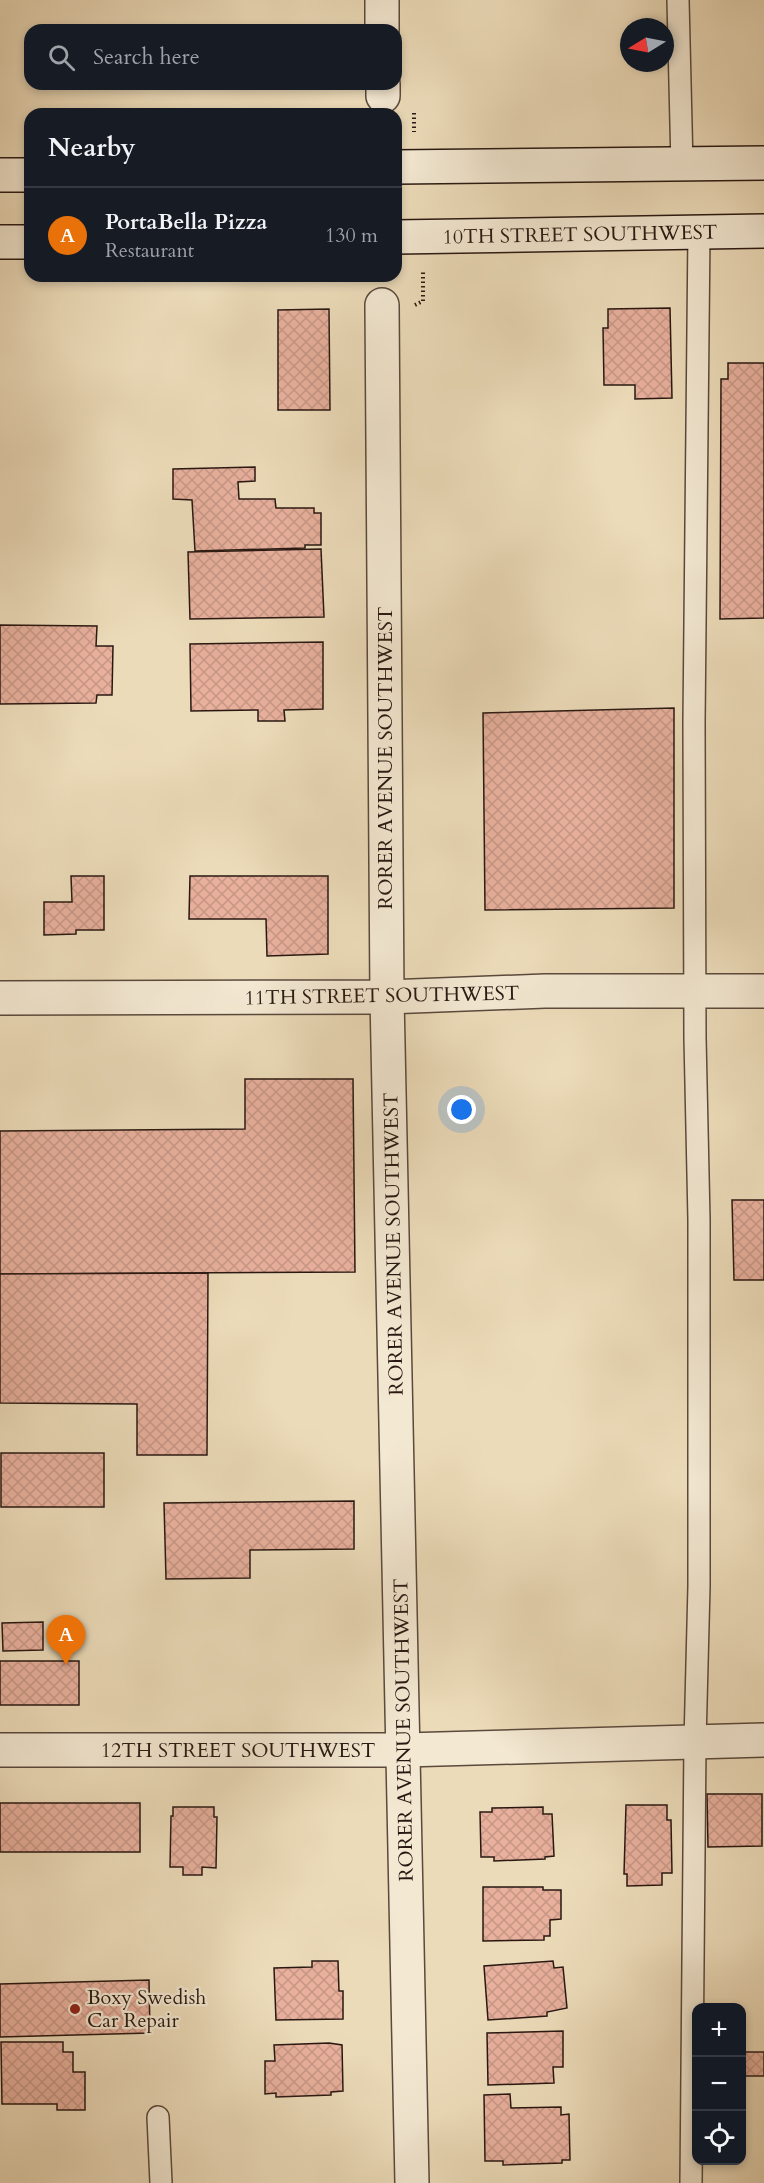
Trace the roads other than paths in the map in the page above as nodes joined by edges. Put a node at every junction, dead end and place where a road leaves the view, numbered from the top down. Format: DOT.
graph roads {
  1 [pos="382,0"];
  2 [pos="678,0"];
  3 [pos="382,24"];
  4 [pos="764,163"];
  5 [pos="682,165"];
  6 [pos="402,167"];
  7 [pos="0,175"];
  8 [pos="24,175"];
  9 [pos="764,231"];
  10 [pos="699,232"];
  11 [pos="402,237"];
  12 [pos="0,242"];
  13 [pos="24,242"];
  14 [pos="382,304"];
  15 [pos="695,991"];
  16 [pos="764,991"];
  17 [pos="387,997"];
  18 [pos="0,998"];
  19 [pos="764,1740"];
  20 [pos="695,1742"];
  21 [pos="0,1750"];
  22 [pos="405,1750"];
  23 [pos="158,2117"];
  24 [pos="161,2183"];
  25 [pos="412,2183"];
  26 [pos="691,2183"];
  1 -- 3 [label="street"];
  2 -- 5 [label="lane"];
  4 -- 5 [label="street"];
  5 -- 6 [label="street"];
  7 -- 8 [label="street"];
  9 -- 10 [label="street, 10TH STREET SOUTHWEST"];
  10 -- 11 [label="street, 10TH STREET SOUTHWEST"];
  10 -- 15 [label="lane"];
  12 -- 13 [label="street"];
  14 -- 17 [label="street, RORER AVENUE SOUTHWEST"];
  15 -- 16 [label="street, 11TH STREET SOUTHWEST"];
  15 -- 17 [label="street, 11TH STREET SOUTHWEST"];
  15 -- 20 [label="lane"];
  17 -- 18 [label="street, 11TH STREET SOUTHWEST"];
  17 -- 22 [label="street, RORER AVENUE SOUTHWEST"];
  19 -- 20 [label="street, 12TH STREET SOUTHWEST"];
  20 -- 22 [label="street, 12TH STREET SOUTHWEST"];
  20 -- 26 [label="lane"];
  21 -- 22 [label="street, 12TH STREET SOUTHWEST"];
  22 -- 25 [label="street, RORER AVENUE SOUTHWEST"];
  23 -- 24 [label="lane"];
}
